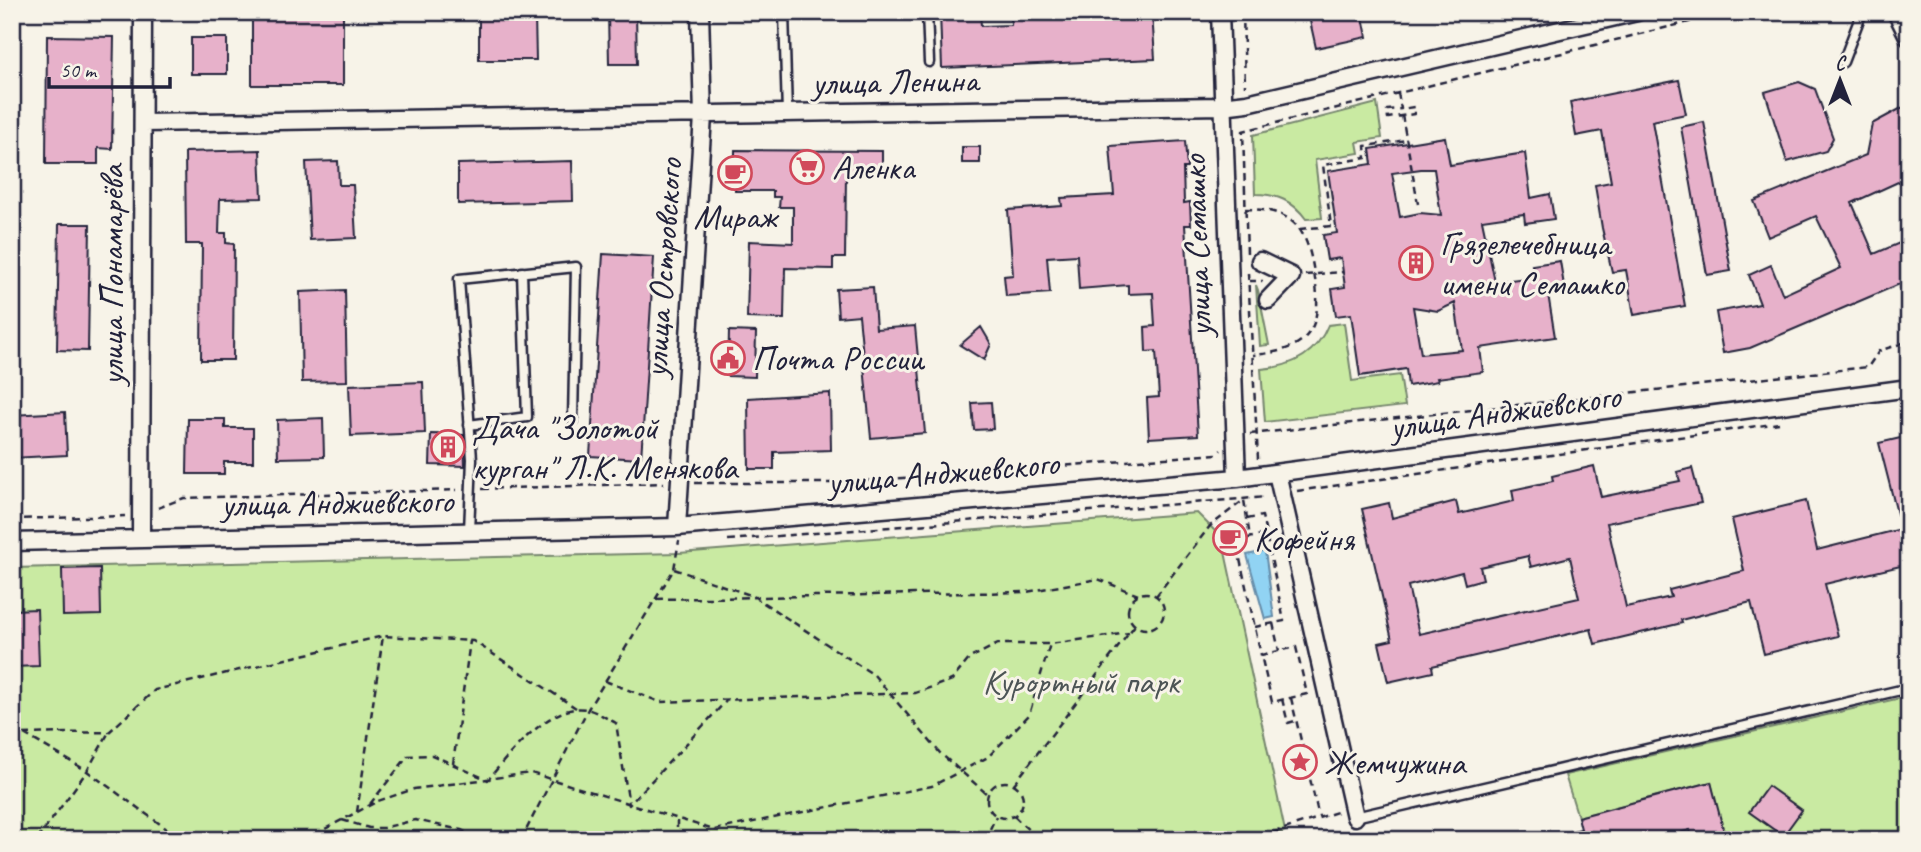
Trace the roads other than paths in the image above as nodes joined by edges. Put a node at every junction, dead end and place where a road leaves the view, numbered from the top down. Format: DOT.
graph roads {
  1 [pos="144,12"];
  2 [pos="700,12"];
  3 [pos="784,12"];
  4 [pos="927,12"];
  5 [pos="1220,12"];
  6 [pos="1637,12"];
  7 [pos="1862,12"];
  8 [pos="1896,12"];
  9 [pos="1909,38"];
  10 [pos="929,62"];
  11 [pos="1843,62"];
  12 [pos="1222,106"];
  13 [pos="787,114"];
  14 [pos="703,116"];
  15 [pos="144,123"];
  16 [pos="1252,262"];
  17 [pos="522,272"];
  18 [pos="1268,300"];
  19 [pos="1909,377"];
  20 [pos="1909,388"];
  21 [pos="1873,393"];
  22 [pos="573,420"];
  23 [pos="469,425"];
  24 [pos="1277,473"];
  25 [pos="1237,478"];
  26 [pos="677,527"];
  27 [pos="469,531"];
  28 [pos="141,537"];
  29 [pos="12,542"];
  30 [pos="1909,688"];
  31 [pos="1356,817"];
  1 -- 15 [label="street, улица Понамарёва"];
  2 -- 14 [label="street, улица Островского"];
  3 -- 13 [label="lane"];
  4 -- 10 [label="lane"];
  5 -- 12 [label="street, улица Семашко"];
  6 -- 12 [label="street, улица Ленина"];
  7 -- 11 [label="lane"];
  8 -- 9 [label="street"];
  12 -- 13 [label="street, улица Ленина"];
  12 -- 25 [label="street, улица Семашко"];
  13 -- 14 [label="street, улица Ленина"];
  14 -- 15 [label="street, улица Ленина"];
  14 -- 26 [label="street, улица Островского"];
  15 -- 28 [label="street, улица Понамарёва"];
  16 -- 18 [label="street"];
  17 -- 22 [label="lane"];
  17 -- 23 [label="lane"];
  17 -- 23 [label="lane"];
  19 -- 21 [label="street, улица Анджиевского"];
  20 -- 21 [label="street, улица Анджиевского"];
  21 -- 24 [label="street, улица Анджиевского"];
  23 -- 27 [label="lane"];
  24 -- 25 [label="street, улица Анджиевского"];
  24 -- 31 [label="street"];
  25 -- 26 [label="street, улица Анджиевского"];
  26 -- 27 [label="street, улица Анджиевского"];
  27 -- 28 [label="street, улица Анджиевского"];
  28 -- 29 [label="street, улица Анджиевского"];
  30 -- 31 [label="lane"];
}
